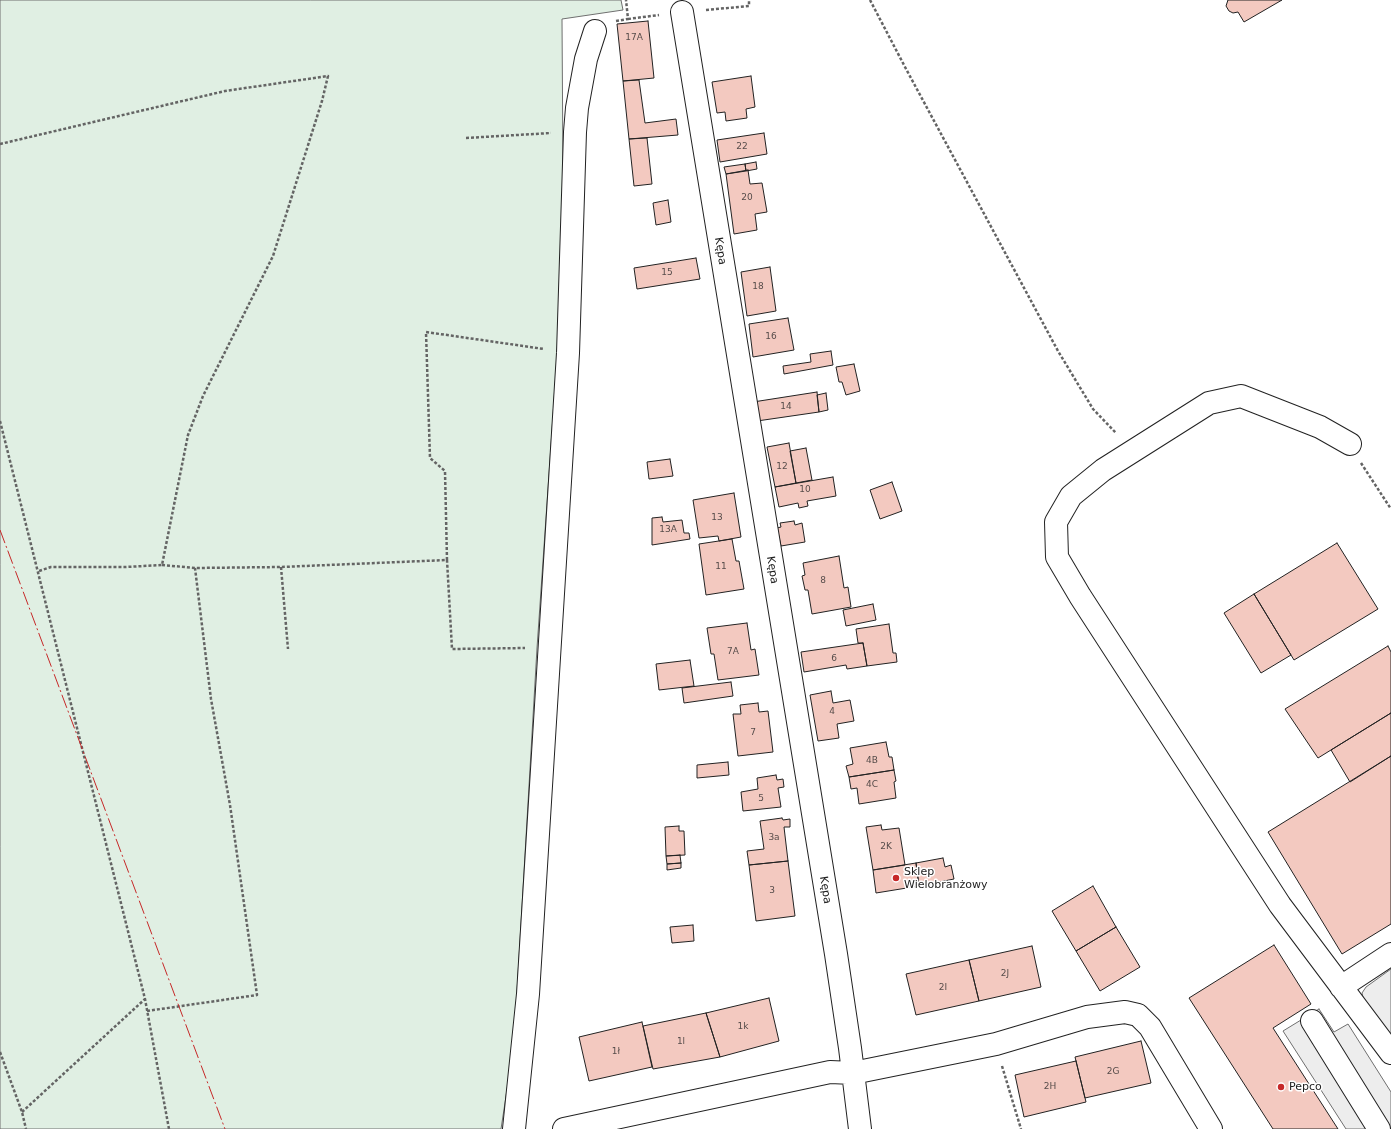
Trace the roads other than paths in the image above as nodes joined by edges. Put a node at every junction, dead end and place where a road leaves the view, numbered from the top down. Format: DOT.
graph roads {
  1 [pos="682,12"];
  2 [pos="595,31"];
  3 [pos="1350,444"];
  4 [pos="1391,954"];
  5 [pos="1341,987"];
  6 [pos="1312,1022"];
  7 [pos="1391,1054"];
  8 [pos="853,1073"];
  9 [pos="514,1129"];
  10 [pos="564,1129"];
  11 [pos="860,1129"];
  12 [pos="1211,1129"];
  13 [pos="1379,1129"];
  1 -- 8 [label="street, Kępa"];
  2 -- 9 [label="street"];
  3 -- 5 [label="street"];
  4 -- 5 [label="street"];
  5 -- 7 [label="street"];
  6 -- 13 [label="street"];
  8 -- 10 [label="street"];
  8 -- 11 [label="street, Kępa"];
  8 -- 12 [label="street"];
}
